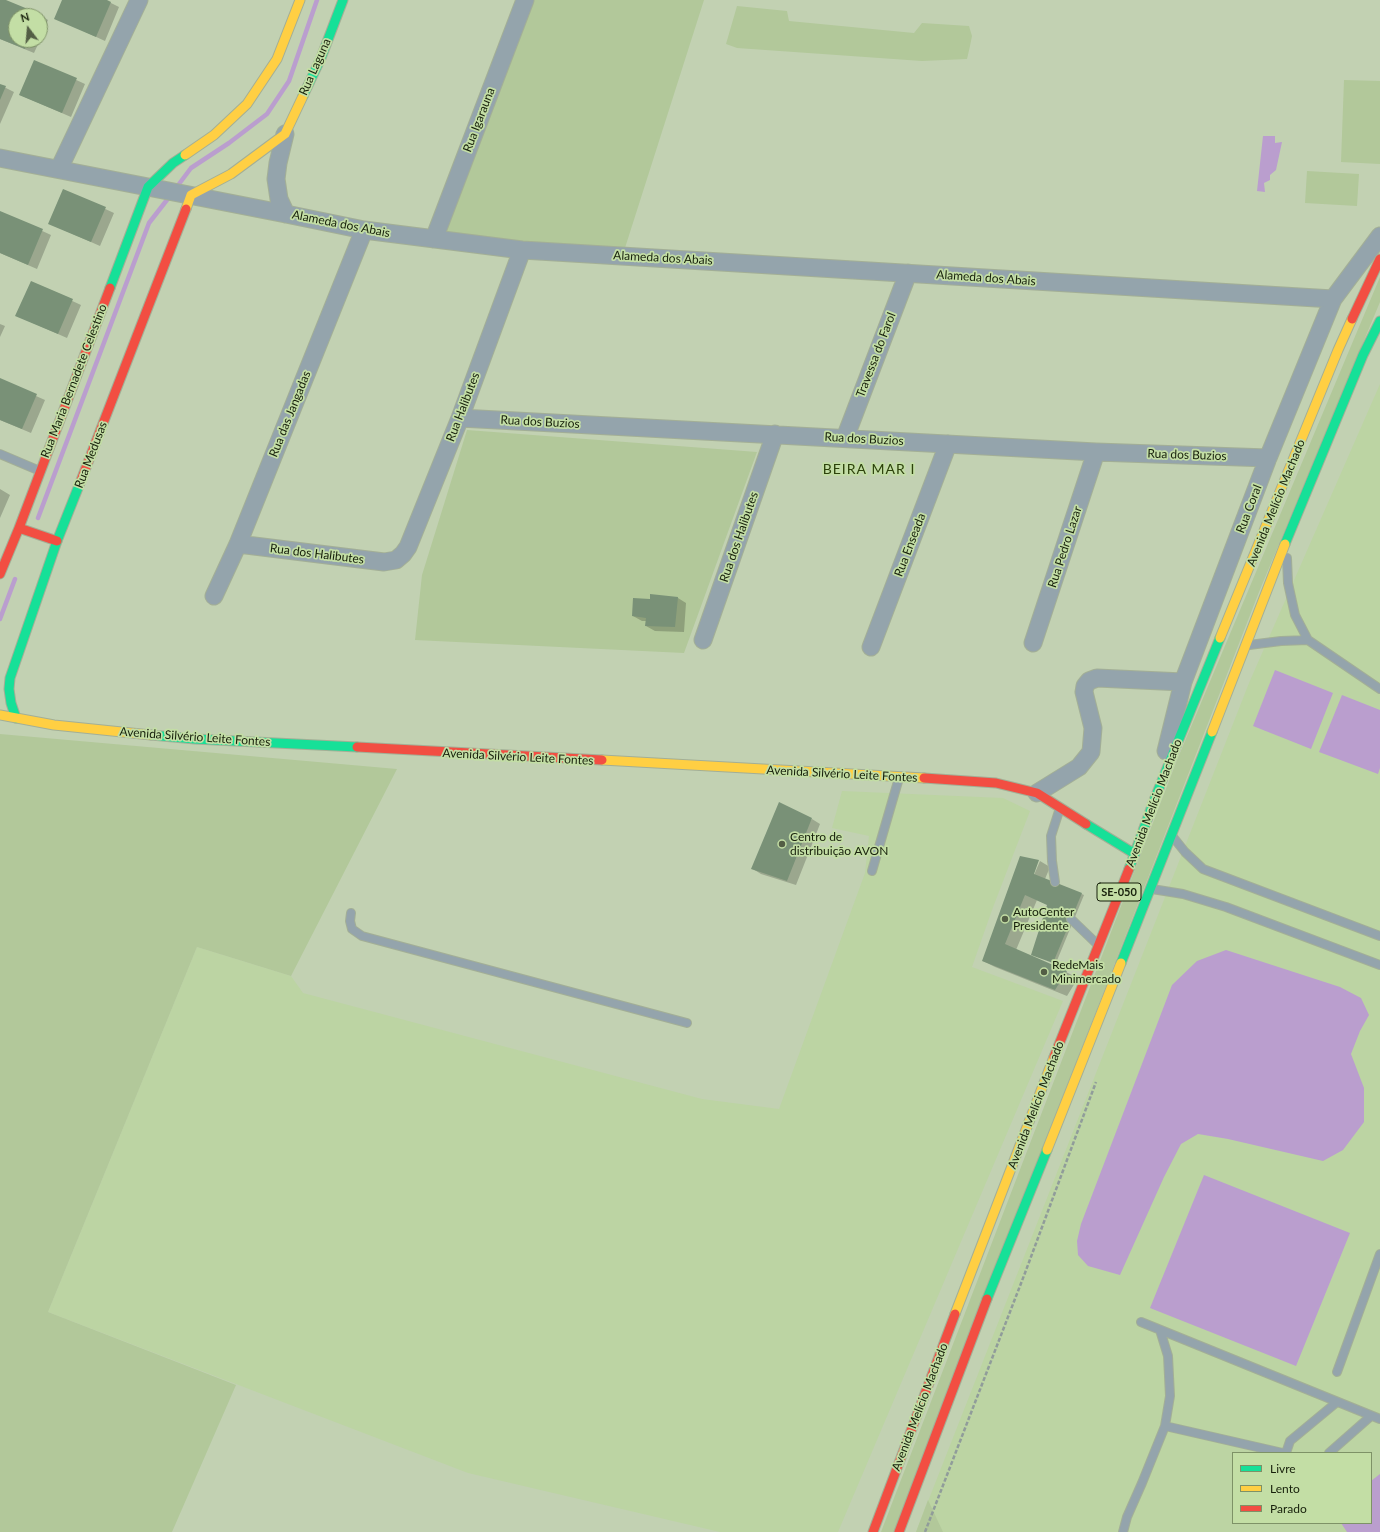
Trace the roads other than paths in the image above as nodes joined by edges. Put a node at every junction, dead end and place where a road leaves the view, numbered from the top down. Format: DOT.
graph roads {
  1 [pos="139,0"];
  2 [pos="300,0"];
  3 [pos="343,0"];
  4 [pos="525,0"];
  5 [pos="285,134"];
  6 [pos="0,158"];
  7 [pos="59,169"];
  8 [pos="150,188"];
  9 [pos="187,195"];
  10 [pos="286,214"];
  11 [pos="364,230"];
  12 [pos="1380,236"];
  13 [pos="434,239"];
  14 [pos="522,250"];
  15 [pos="1380,259"];
  16 [pos="908,273"];
  17 [pos="1333,299"];
  18 [pos="1380,322"];
  19 [pos="460,418"];
  20 [pos="775,434"];
  21 [pos="845,438"];
  22 [pos="948,444"];
  23 [pos="1096,452"];
  24 [pos="0,454"];
  25 [pos="1268,458"];
  26 [pos="40,471"];
  27 [pos="19,528"];
  28 [pos="57,541"];
  29 [pos="1286,542"];
  30 [pos="238,544"];
  31 [pos="396,560"];
  32 [pos="0,574"];
  33 [pos="214,596"];
  34 [pos="703,640"];
  35 [pos="1308,640"];
  36 [pos="1033,643"];
  37 [pos="1246,645"];
  38 [pos="871,647"];
  39 [pos="1183,682"];
  40 [pos="1380,689"];
  41 [pos="0,715"];
  42 [pos="16,718"];
  43 [pos="900,776"];
  44 [pos="1037,793"];
  45 [pos="1155,798"];
  46 [pos="1060,808"];
  47 [pos="1172,835"];
  48 [pos="1135,854"];
  49 [pos="872,871"];
  50 [pos="1055,882"];
  51 [pos="1152,889"];
  52 [pos="351,913"];
  53 [pos="1071,919"];
  54 [pos="1380,936"];
  55 [pos="1098,945"];
  56 [pos="1380,965"];
  57 [pos="687,1023"];
  58 [pos="1380,1254"];
  59 [pos="1141,1322"];
  60 [pos="1160,1330"];
  61 [pos="1337,1372"];
  62 [pos="1337,1402"];
  63 [pos="1371,1416"];
  64 [pos="1380,1419"];
  65 [pos="1164,1426"];
  66 [pos="1280,1452"];
  67 [pos="1284,1452"];
  68 [pos="1330,1452"];
  69 [pos="873,1532"];
  70 [pos="899,1532"];
  71 [pos="1123,1532"];
  1 -- 7 [label="street"];
  2 -- 8 [label="main road"];
  3 -- 5 [label="main road, Rua Laguna"];
  4 -- 13 [label="street, Rua Igarauna"];
  5 -- 9 [label="main road, Rua Laguna"];
  5 -- 10 [label="street, Rua Laguna"];
  6 -- 7 [label="street, Alameda dos Abais"];
  7 -- 8 [label="street, Alameda dos Abais"];
  8 -- 9 [label="street, Alameda dos Abais"];
  8 -- 26 [label="main road, Rua Maria Bernadete Celestino"];
  9 -- 10 [label="street, Alameda dos Abais"];
  9 -- 28 [label="main road, Rua Medusas"];
  10 -- 11 [label="street, Alameda dos Abais"];
  11 -- 13 [label="street, Alameda dos Abais"];
  11 -- 30 [label="street, Rua das Jangadas"];
  12 -- 17 [label="street, Rua Coral"];
  13 -- 14 [label="street, Alameda dos Abais"];
  14 -- 16 [label="street, Alameda dos Abais"];
  14 -- 19 [label="street, Rua Halibutes"];
  15 -- 45 [label="main road, Avenida Melício Machado / SE-050"];
  16 -- 17 [label="street, Alameda dos Abais"];
  16 -- 21 [label="street, Travessa do Farol"];
  17 -- 25 [label="street, Rua Coral"];
  18 -- 29 [label="main road, Avenida Melício Machado / SE-050"];
  19 -- 20 [label="street, Rua dos Buzios"];
  19 -- 31 [label="street, Rua Halibutes"];
  20 -- 21 [label="street, Rua dos Buzios"];
  20 -- 34 [label="street, Rua dos Halibutes"];
  21 -- 22 [label="street, Rua dos Buzios"];
  22 -- 23 [label="street, Rua dos Buzios"];
  22 -- 38 [label="street, Rua Enseada"];
  23 -- 25 [label="street, Rua dos Buzios"];
  23 -- 36 [label="street, Rua Pedro Lazar"];
  24 -- 26 [label="lane"];
  25 -- 39 [label="street, Rua Coral"];
  26 -- 27 [label="main road, Rua Maria Bernadete Celestino"];
  27 -- 28 [label="main road"];
  27 -- 32 [label="main road, Rua Maria Bernadete Celestino"];
  28 -- 42 [label="main road, Rua Medusas"];
  29 -- 35 [label="lane"];
  29 -- 37 [label="main road, Avenida Melício Machado / SE-050"];
  30 -- 31 [label="street, Rua dos Halibutes"];
  30 -- 33 [label="street, Rua das Jangadas"];
  35 -- 37 [label="lane"];
  35 -- 40 [label="lane"];
  37 -- 47 [label="main road, Avenida Melício Machado / SE-050"];
  39 -- 44 [label="street"];
  39 -- 45 [label="street, Rua Coral"];
  41 -- 42 [label="main road, Avenida Silvério Leite Fontes"];
  42 -- 43 [label="main road, Avenida Silvério Leite Fontes"];
  43 -- 44 [label="main road, Avenida Silvério Leite Fontes"];
  43 -- 49 [label="lane"];
  44 -- 46 [label="main road, Avenida Silvério Leite Fontes"];
  45 -- 48 [label="main road, Avenida Melício Machado / SE-050"];
  46 -- 48 [label="main road, Avenida Silvério Leite Fontes"];
  46 -- 50 [label="lane"];
  47 -- 51 [label="main road, Avenida Melício Machado / SE-050"];
  47 -- 54 [label="lane"];
  48 -- 55 [label="main road, Avenida Melício Machado / SE-050"];
  51 -- 56 [label="lane"];
  51 -- 70 [label="main road, Avenida Melício Machado / SE-050"];
  52 -- 57 [label="lane"];
  53 -- 55 [label="lane"];
  55 -- 69 [label="main road, Avenida Melício Machado / SE-050"];
  58 -- 61 [label="lane"];
  59 -- 60 [label="lane"];
  60 -- 62 [label="lane"];
  60 -- 65 [label="lane"];
  62 -- 63 [label="lane"];
  62 -- 67 [label="lane"];
  63 -- 64 [label="lane"];
  63 -- 68 [label="lane"];
  65 -- 66 [label="lane"];
  65 -- 71 [label="lane"];
}
